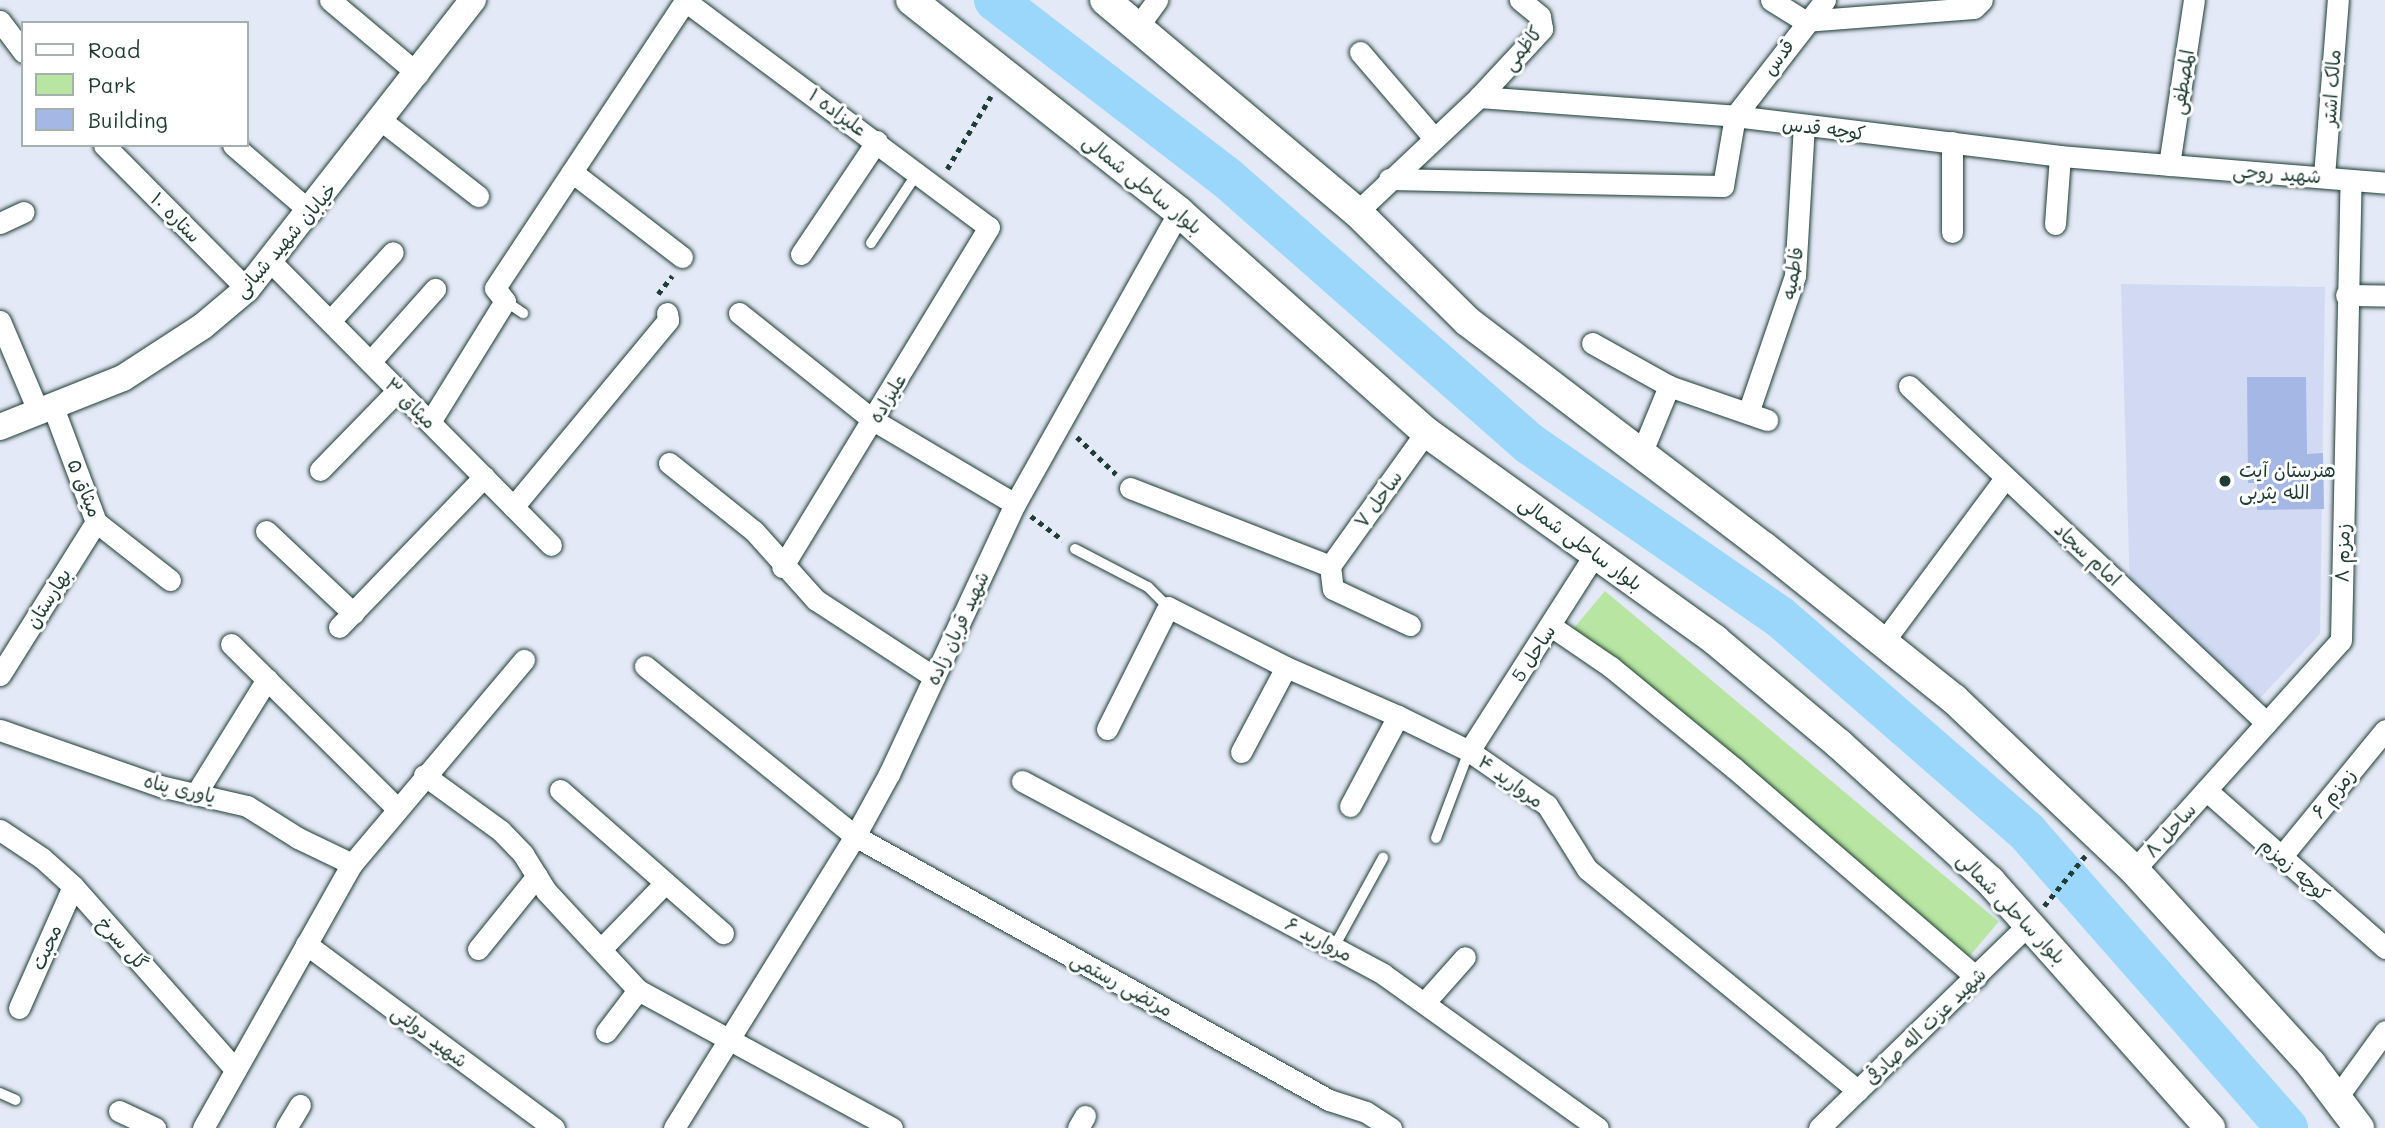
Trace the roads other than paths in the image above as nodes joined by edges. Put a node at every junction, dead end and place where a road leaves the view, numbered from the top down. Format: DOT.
graph roads {
  1 [pos="330,0"];
  2 [pos="473,0"];
  3 [pos="685,0"];
  4 [pos="911,0"];
  5 [pos="1105,0"];
  6 [pos="1157,0"];
  7 [pos="1520,0"];
  8 [pos="1771,0"];
  9 [pos="1825,0"];
  10 [pos="1982,0"];
  11 [pos="2194,0"];
  12 [pos="2338,0"];
  13 [pos="0,21"];
  14 [pos="1804,21"];
  15 [pos="1139,26"];
  16 [pos="21,49"];
  17 [pos="1360,52"];
  18 [pos="418,74"];
  19 [pos="1479,97"];
  20 [pos="1735,116"];
  21 [pos="382,121"];
  22 [pos="1804,126"];
  23 [pos="1434,138"];
  24 [pos="877,141"];
  25 [pos="1952,142"];
  26 [pos="106,147"];
  27 [pos="235,147"];
  28 [pos="2060,156"];
  29 [pos="2169,165"];
  30 [pos="918,171"];
  31 [pos="572,172"];
  32 [pos="2324,176"];
  33 [pos="1388,178"];
  34 [pos="2351,180"];
  35 [pos="2385,183"];
  36 [pos="478,196"];
  37 [pos="24,212"];
  38 [pos="311,212"];
  39 [pos="1179,212"];
  40 [pos="1357,212"];
  41 [pos="0,223"];
  42 [pos="2055,224"];
  43 [pos="989,227"];
  44 [pos="1952,232"];
  45 [pos="872,243"];
  46 [pos="393,252"];
  47 [pos="801,254"];
  48 [pos="682,257"];
  49 [pos="271,262"];
  50 [pos="247,289"];
  51 [pos="435,289"];
  52 [pos="2346,295"];
  53 [pos="2385,296"];
  54 [pos="505,302"];
  55 [pos="523,313"];
  56 [pos="667,313"];
  57 [pos="739,313"];
  58 [pos="0,321"];
  59 [pos="330,321"];
  60 [pos="1592,343"];
  61 [pos="370,362"];
  62 [pos="1669,386"];
  63 [pos="1909,386"];
  64 [pos="398,390"];
  65 [pos="46,410"];
  66 [pos="873,420"];
  67 [pos="430,422"];
  68 [pos="0,427"];
  69 [pos="1426,432"];
  70 [pos="1642,454"];
  71 [pos="670,463"];
  72 [pos="320,470"];
  73 [pos="484,477"];
  74 [pos="2006,477"];
  75 [pos="1130,488"];
  76 [pos="1015,503"];
  77 [pos="513,507"];
  78 [pos="96,522"];
  79 [pos="266,531"];
  80 [pos="551,545"];
  81 [pos="1075,549"];
  82 [pos="1595,554"];
  83 [pos="1330,566"];
  84 [pos="782,567"];
  85 [pos="170,580"];
  86 [pos="1168,607"];
  87 [pos="1410,625"];
  88 [pos="1551,626"];
  89 [pos="1884,641"];
  90 [pos="231,644"];
  91 [pos="524,660"];
  92 [pos="645,666"];
  93 [pos="1286,667"];
  94 [pos="0,675"];
  95 [pos="934,677"];
  96 [pos="267,680"];
  97 [pos="1398,716"];
  98 [pos="2266,723"];
  99 [pos="1107,729"];
  100 [pos="0,730"];
  101 [pos="2385,730"];
  102 [pos="1469,751"];
  103 [pos="1241,752"];
  104 [pos="424,775"];
  105 [pos="1022,781"];
  106 [pos="560,790"];
  107 [pos="2206,790"];
  108 [pos="197,792"];
  109 [pos="1350,806"];
  110 [pos="396,807"];
  111 [pos="0,830"];
  112 [pos="855,836"];
  113 [pos="1436,838"];
  114 [pos="2281,857"];
  115 [pos="1383,858"];
  116 [pos="352,864"];
  117 [pos="2134,870"];
  118 [pos="537,876"];
  119 [pos="665,883"];
  120 [pos="73,886"];
  121 [pos="2030,923"];
  122 [pos="723,933"];
  123 [pos="306,944"];
  124 [pos="1334,947"];
  125 [pos="2385,948"];
  126 [pos="478,949"];
  127 [pos="601,949"];
  128 [pos="1465,957"];
  129 [pos="1976,977"];
  130 [pos="638,990"];
  131 [pos="1425,1002"];
  132 [pos="19,1008"];
  133 [pos="2385,1031"];
  134 [pos="606,1032"];
  135 [pos="728,1039"];
  136 [pos="234,1068"];
  137 [pos="1858,1091"];
  138 [pos="0,1093"];
  139 [pos="2338,1096"];
  140 [pos="16,1100"];
  141 [pos="300,1105"];
  142 [pos="119,1111"];
  143 [pos="1362,1120"];
  144 [pos="155,1128"];
  145 [pos="203,1128"];
  146 [pos="286,1128"];
  147 [pos="554,1128"];
  148 [pos="674,1128"];
  149 [pos="892,1128"];
  150 [pos="1391,1128"];
  151 [pos="1598,1128"];
  152 [pos="1819,1128"];
  153 [pos="2210,1128"];
  154 [pos="2359,1128"];
  1 -- 18 [label="street"];
  2 -- 18 [label="street, خیابان شهید شبانی"];
  3 -- 24 [label="street, علیزاده ۱"];
  3 -- 31 [label="street"];
  4 -- 39 [label="main road, بلوار ساحلی شمالی"];
  5 -- 15 [label="main road"];
  6 -- 15 [label="street"];
  7 -- 19 [label="street, کاظمی"];
  8 -- 14 [label="street"];
  9 -- 14 [label="street, قدس"];
  10 -- 14 [label="street"];
  11 -- 29 [label="street, المصطفی"];
  12 -- 32 [label="street, مالک اشتر"];
  13 -- 16 [label="street"];
  14 -- 20 [label="street, قدس"];
  15 -- 40 [label="main road"];
  17 -- 23 [label="street"];
  18 -- 21 [label="street, خیابان شهید شبانی"];
  19 -- 20 [label="street, کوچه قدس"];
  19 -- 23 [label="street"];
  20 -- 22 [label="street, کوچه قدس"];
  20 -- 33 [label="street"];
  21 -- 36 [label="street"];
  21 -- 38 [label="street, خیابان شهید شبانی"];
  22 -- 25 [label="street, کوچه قدس"];
  22 -- 62 [label="street, فاطمیه"];
  23 -- 33 [label="street"];
  24 -- 30 [label="street, علیزاده ۱"];
  24 -- 47 [label="street"];
  25 -- 28 [label="street, کوچه قدس"];
  25 -- 44 [label="street"];
  26 -- 50 [label="street, ستاره ۱۰"];
  27 -- 38 [label="street"];
  28 -- 29 [label="street, کوچه قدس"];
  28 -- 42 [label="street"];
  29 -- 32 [label="street, شهید روحی"];
  30 -- 43 [label="street, علیزاده ۱"];
  30 -- 45 [label="lane"];
  31 -- 48 [label="street"];
  31 -- 54 [label="street"];
  32 -- 34 [label="street, شهید روحی"];
  33 -- 40 [label="street"];
  34 -- 35 [label="street, شهید روحی"];
  34 -- 52 [label="street, زمزم ۸"];
  37 -- 41 [label="street"];
  38 -- 49 [label="street, خیابان شهید شبانی"];
  39 -- 69 [label="main road, بلوار ساحلی شمالی"];
  39 -- 76 [label="street, شهید قربان زاده"];
  40 -- 70 [label="main road"];
  43 -- 66 [label="street, علیزاده"];
  46 -- 59 [label="street"];
  49 -- 50 [label="street, خیابان شهید شبانی"];
  49 -- 59 [label="street, میثاق ۳"];
  50 -- 65 [label="street, خیابان شهید شبانی"];
  51 -- 61 [label="street"];
  52 -- 53 [label="street"];
  52 -- 98 [label="street, زمزم ۸"];
  54 -- 55 [label="lane"];
  54 -- 67 [label="street"];
  56 -- 77 [label="street"];
  57 -- 66 [label="street"];
  58 -- 65 [label="street, میثاق ۵"];
  59 -- 61 [label="street, میثاق ۳"];
  60 -- 62 [label="street"];
  61 -- 64 [label="street, میثاق ۳"];
  62 -- 70 [label="street"];
  63 -- 74 [label="street, امام سجاد"];
  64 -- 67 [label="street, میثاق ۳"];
  64 -- 72 [label="street"];
  65 -- 68 [label="street, خیابان شهید شبانی"];
  65 -- 78 [label="street, میثاق ۵"];
  66 -- 76 [label="street"];
  66 -- 84 [label="street, علیزاده"];
  67 -- 73 [label="street, میثاق ۳"];
  69 -- 82 [label="main road, بلوار ساحلی شمالی"];
  69 -- 83 [label="street, ساحل ۷"];
  70 -- 89 [label="main road"];
  71 -- 84 [label="street"];
  73 -- 77 [label="street, میثاق ۳"];
  73 -- 79 [label="street"];
  74 -- 89 [label="street"];
  74 -- 98 [label="street, امام سجاد"];
  75 -- 83 [label="street"];
  76 -- 95 [label="street, شهید قربان زاده"];
  77 -- 80 [label="street, میثاق ۳"];
  78 -- 85 [label="street, میثاق ۵"];
  78 -- 94 [label="street, بهارستان"];
  81 -- 86 [label="lane"];
  82 -- 88 [label="street, ساحل 5"];
  82 -- 121 [label="main road, بلوار ساحلی شمالی"];
  83 -- 87 [label="street"];
  84 -- 95 [label="street"];
  86 -- 93 [label="street, مروارید ۴"];
  86 -- 99 [label="street"];
  88 -- 102 [label="street, ساحل 5"];
  88 -- 129 [label="street"];
  89 -- 117 [label="main road"];
  90 -- 96 [label="street"];
  91 -- 104 [label="street"];
  92 -- 112 [label="street, مرتضی رستمی"];
  93 -- 97 [label="street, مروارید ۴"];
  93 -- 103 [label="street"];
  95 -- 112 [label="street, شهید قربان زاده"];
  96 -- 108 [label="street"];
  96 -- 110 [label="street"];
  97 -- 102 [label="street, مروارید ۴"];
  97 -- 109 [label="street"];
  98 -- 107 [label="street, زمزم ۸"];
  100 -- 108 [label="street, یاوری پناه"];
  101 -- 114 [label="street, زمزم ۶"];
  102 -- 113 [label="lane"];
  102 -- 137 [label="street, مروارید ۴"];
  104 -- 110 [label="street"];
  104 -- 118 [label="street"];
  105 -- 124 [label="street, مروارید ۶"];
  106 -- 119 [label="street"];
  107 -- 114 [label="street, کوچه زمزم"];
  107 -- 117 [label="street, ساحل ۸"];
  108 -- 116 [label="street, یاوری پناه"];
  110 -- 116 [label="street"];
  111 -- 120 [label="street, گل سرخ"];
  112 -- 135 [label="street, شهید قربان زاده"];
  112 -- 143 [label="street, مرتضی رستمی"];
  114 -- 125 [label="street, کوچه زمزم"];
  115 -- 124 [label="lane"];
  116 -- 123 [label="street"];
  117 -- 139 [label="main road"];
  118 -- 126 [label="street"];
  118 -- 127 [label="street"];
  119 -- 122 [label="street"];
  119 -- 127 [label="street"];
  120 -- 132 [label="street, محبت"];
  120 -- 136 [label="street, گل سرخ"];
  121 -- 129 [label="street, شهید عزت اله صادقی"];
  121 -- 153 [label="main road, بلوار ساحلی شمالی"];
  123 -- 136 [label="street"];
  123 -- 147 [label="street, شهید دولتی"];
  124 -- 131 [label="street, مروارید ۶"];
  127 -- 130 [label="street"];
  128 -- 131 [label="street"];
  129 -- 137 [label="street, شهید عزت اله صادقی"];
  130 -- 134 [label="street"];
  130 -- 135 [label="street"];
  131 -- 151 [label="street, مروارید ۶"];
  133 -- 139 [label="street"];
  135 -- 148 [label="street, شهید قربان زاده"];
  135 -- 149 [label="street"];
  136 -- 145 [label="street"];
  137 -- 152 [label="street, شهید عزت اله صادقی"];
  138 -- 140 [label="lane"];
  139 -- 154 [label="main road"];
  141 -- 146 [label="street"];
  142 -- 144 [label="street"];
  143 -- 150 [label="street, مرتضی رستمی"];
}
